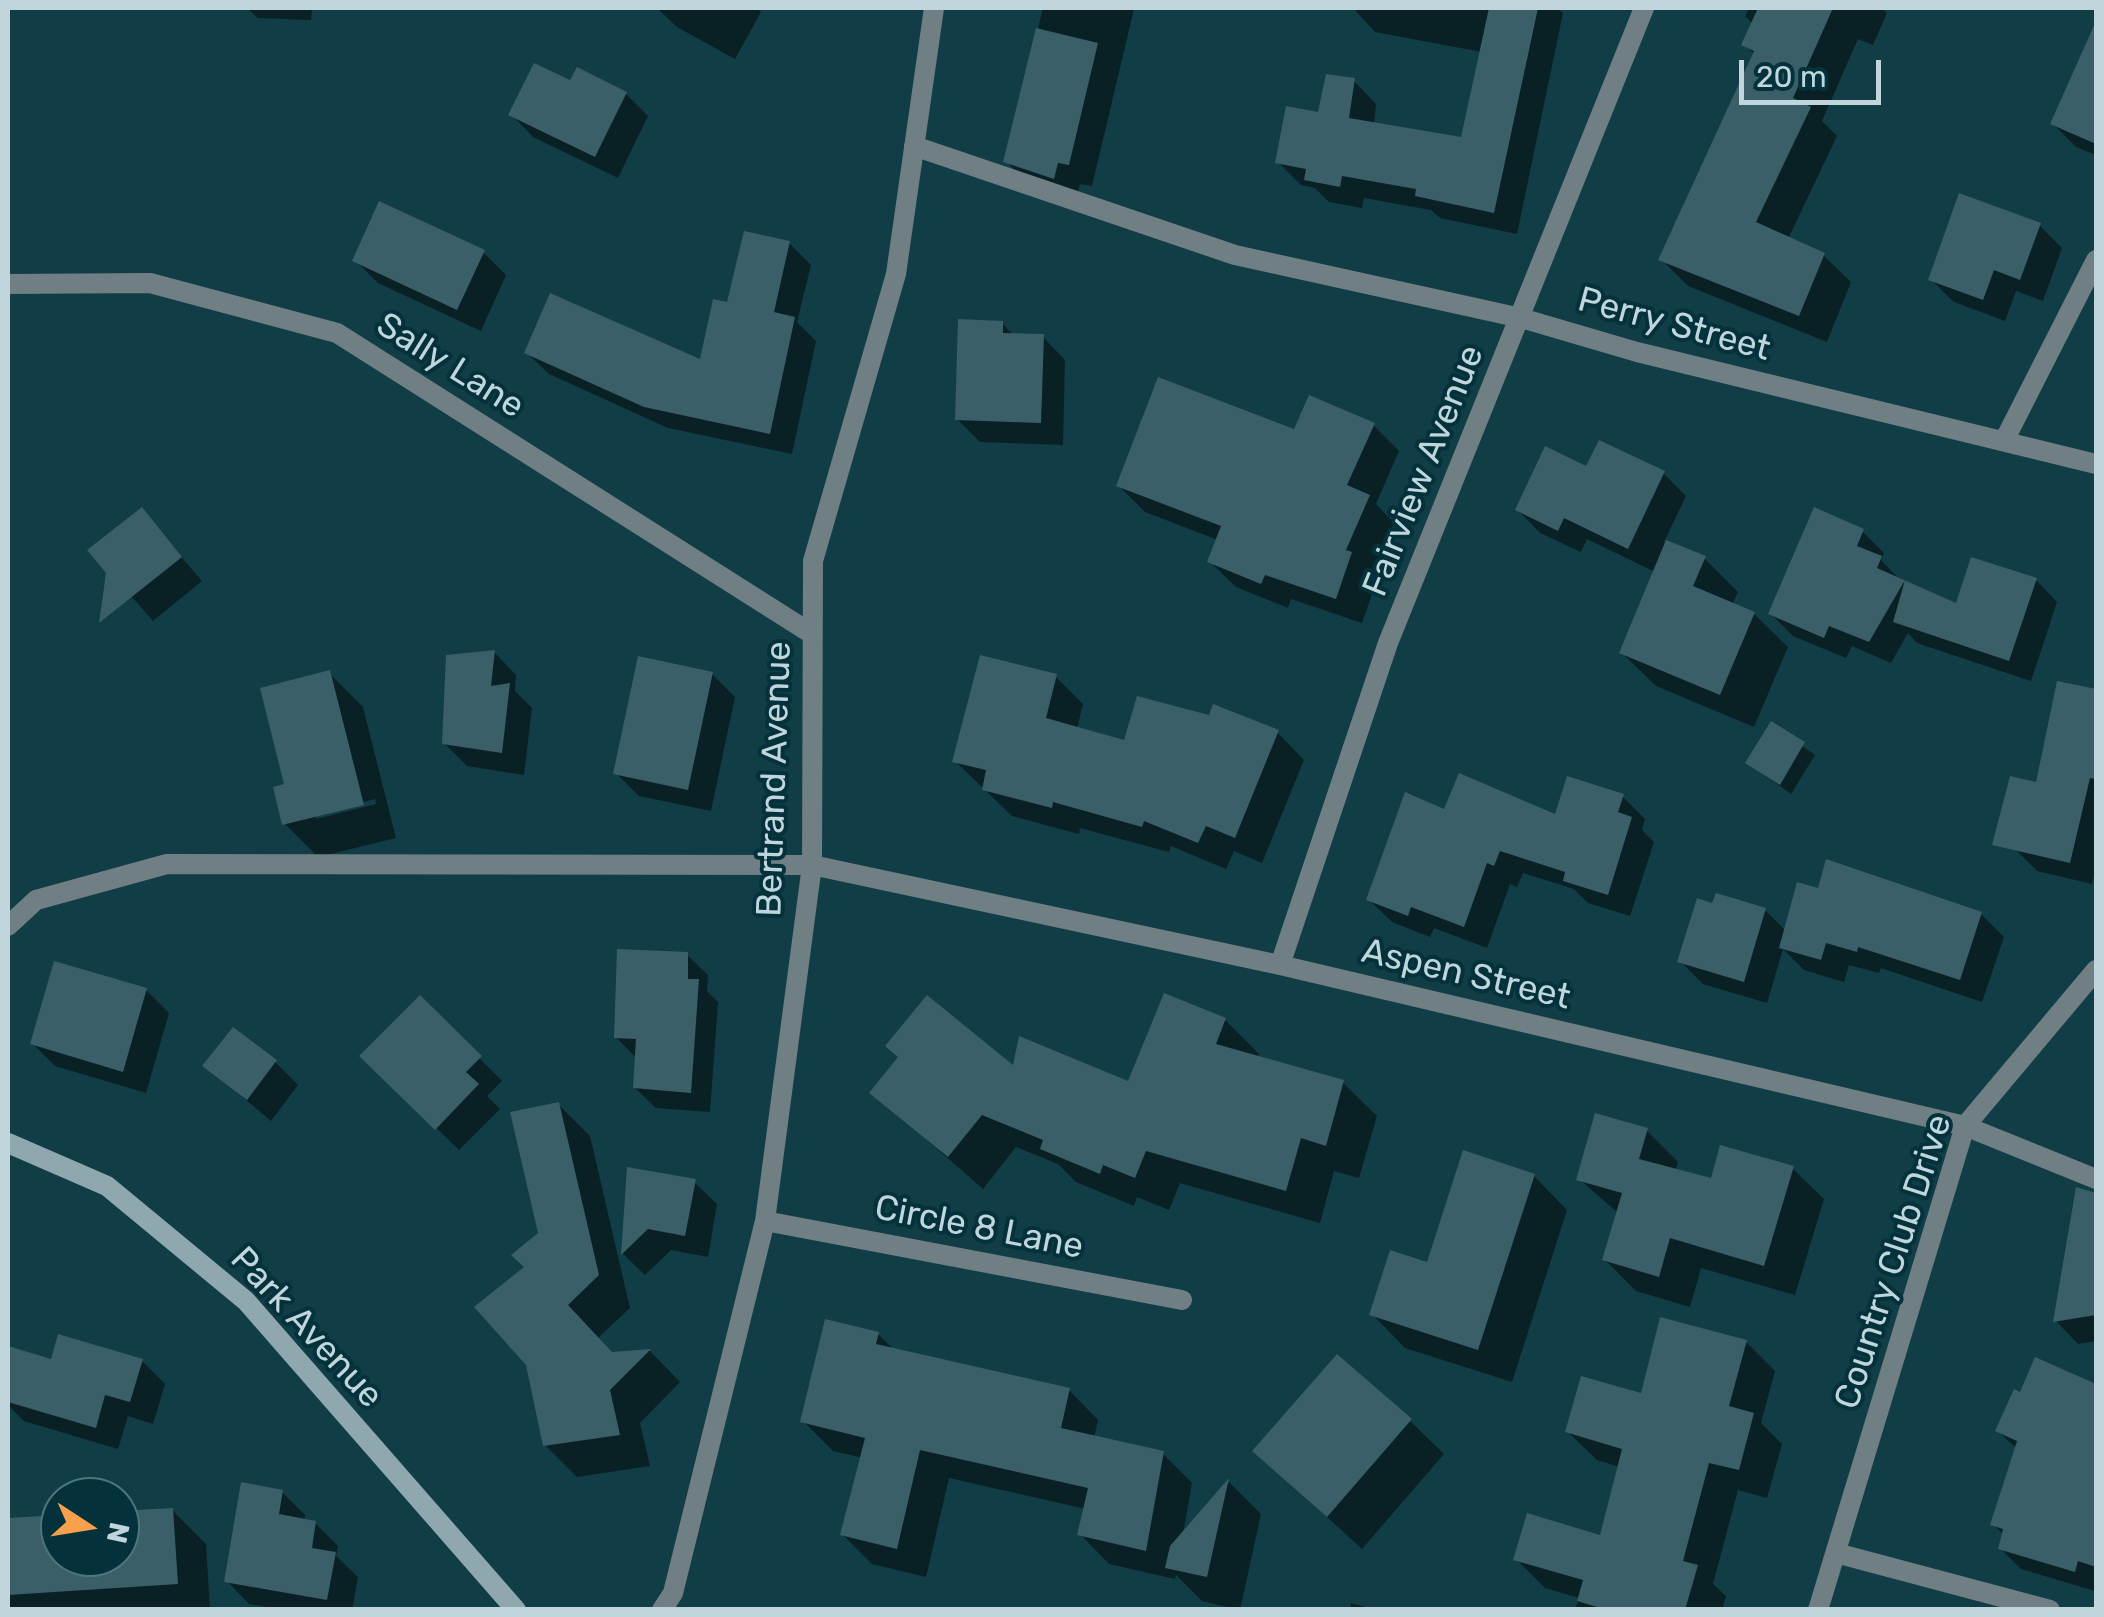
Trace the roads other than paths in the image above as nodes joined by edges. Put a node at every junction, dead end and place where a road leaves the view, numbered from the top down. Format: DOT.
graph roads {
  1 [pos="934,8"];
  2 [pos="1644,8"];
  3 [pos="914,146"];
  4 [pos="2096,260"];
  5 [pos="8,284"];
  6 [pos="1521,318"];
  7 [pos="2004,441"];
  8 [pos="2096,464"];
  9 [pos="812,634"];
  10 [pos="812,865"];
  11 [pos="8,926"];
  12 [pos="1280,965"];
  13 [pos="2096,970"];
  14 [pos="1965,1126"];
  15 [pos="8,1143"];
  16 [pos="2096,1179"];
  17 [pos="765,1221"];
  18 [pos="1182,1300"];
  19 [pos="1836,1553"];
  20 [pos="516,1610"];
  21 [pos="662,1610"];
  22 [pos="1818,1610"];
  23 [pos="2050,1610"];
  1 -- 3 [label="street, Bertrand Avenue"];
  2 -- 6 [label="street, Fairview Avenue"];
  3 -- 6 [label="street, Perry Street"];
  3 -- 9 [label="street, Bertrand Avenue"];
  4 -- 7 [label="street"];
  5 -- 9 [label="street, Sally Lane"];
  6 -- 7 [label="street, Perry Street"];
  6 -- 12 [label="street, Fairview Avenue"];
  7 -- 8 [label="street, Perry Street"];
  9 -- 10 [label="street, Bertrand Avenue"];
  10 -- 11 [label="street, Aspen Street"];
  10 -- 12 [label="street, Aspen Street"];
  10 -- 17 [label="street, Bertrand Avenue"];
  12 -- 14 [label="street, Aspen Street"];
  13 -- 14 [label="street, Country Club Drive"];
  14 -- 16 [label="street, Aspen Street"];
  14 -- 19 [label="street, Country Club Drive"];
  15 -- 20 [label="street, Park Avenue"];
  17 -- 18 [label="street, Circle 8 Lane"];
  17 -- 21 [label="street, Bertrand Avenue"];
  19 -- 22 [label="street, Country Club Drive"];
  19 -- 23 [label="street"];
}
